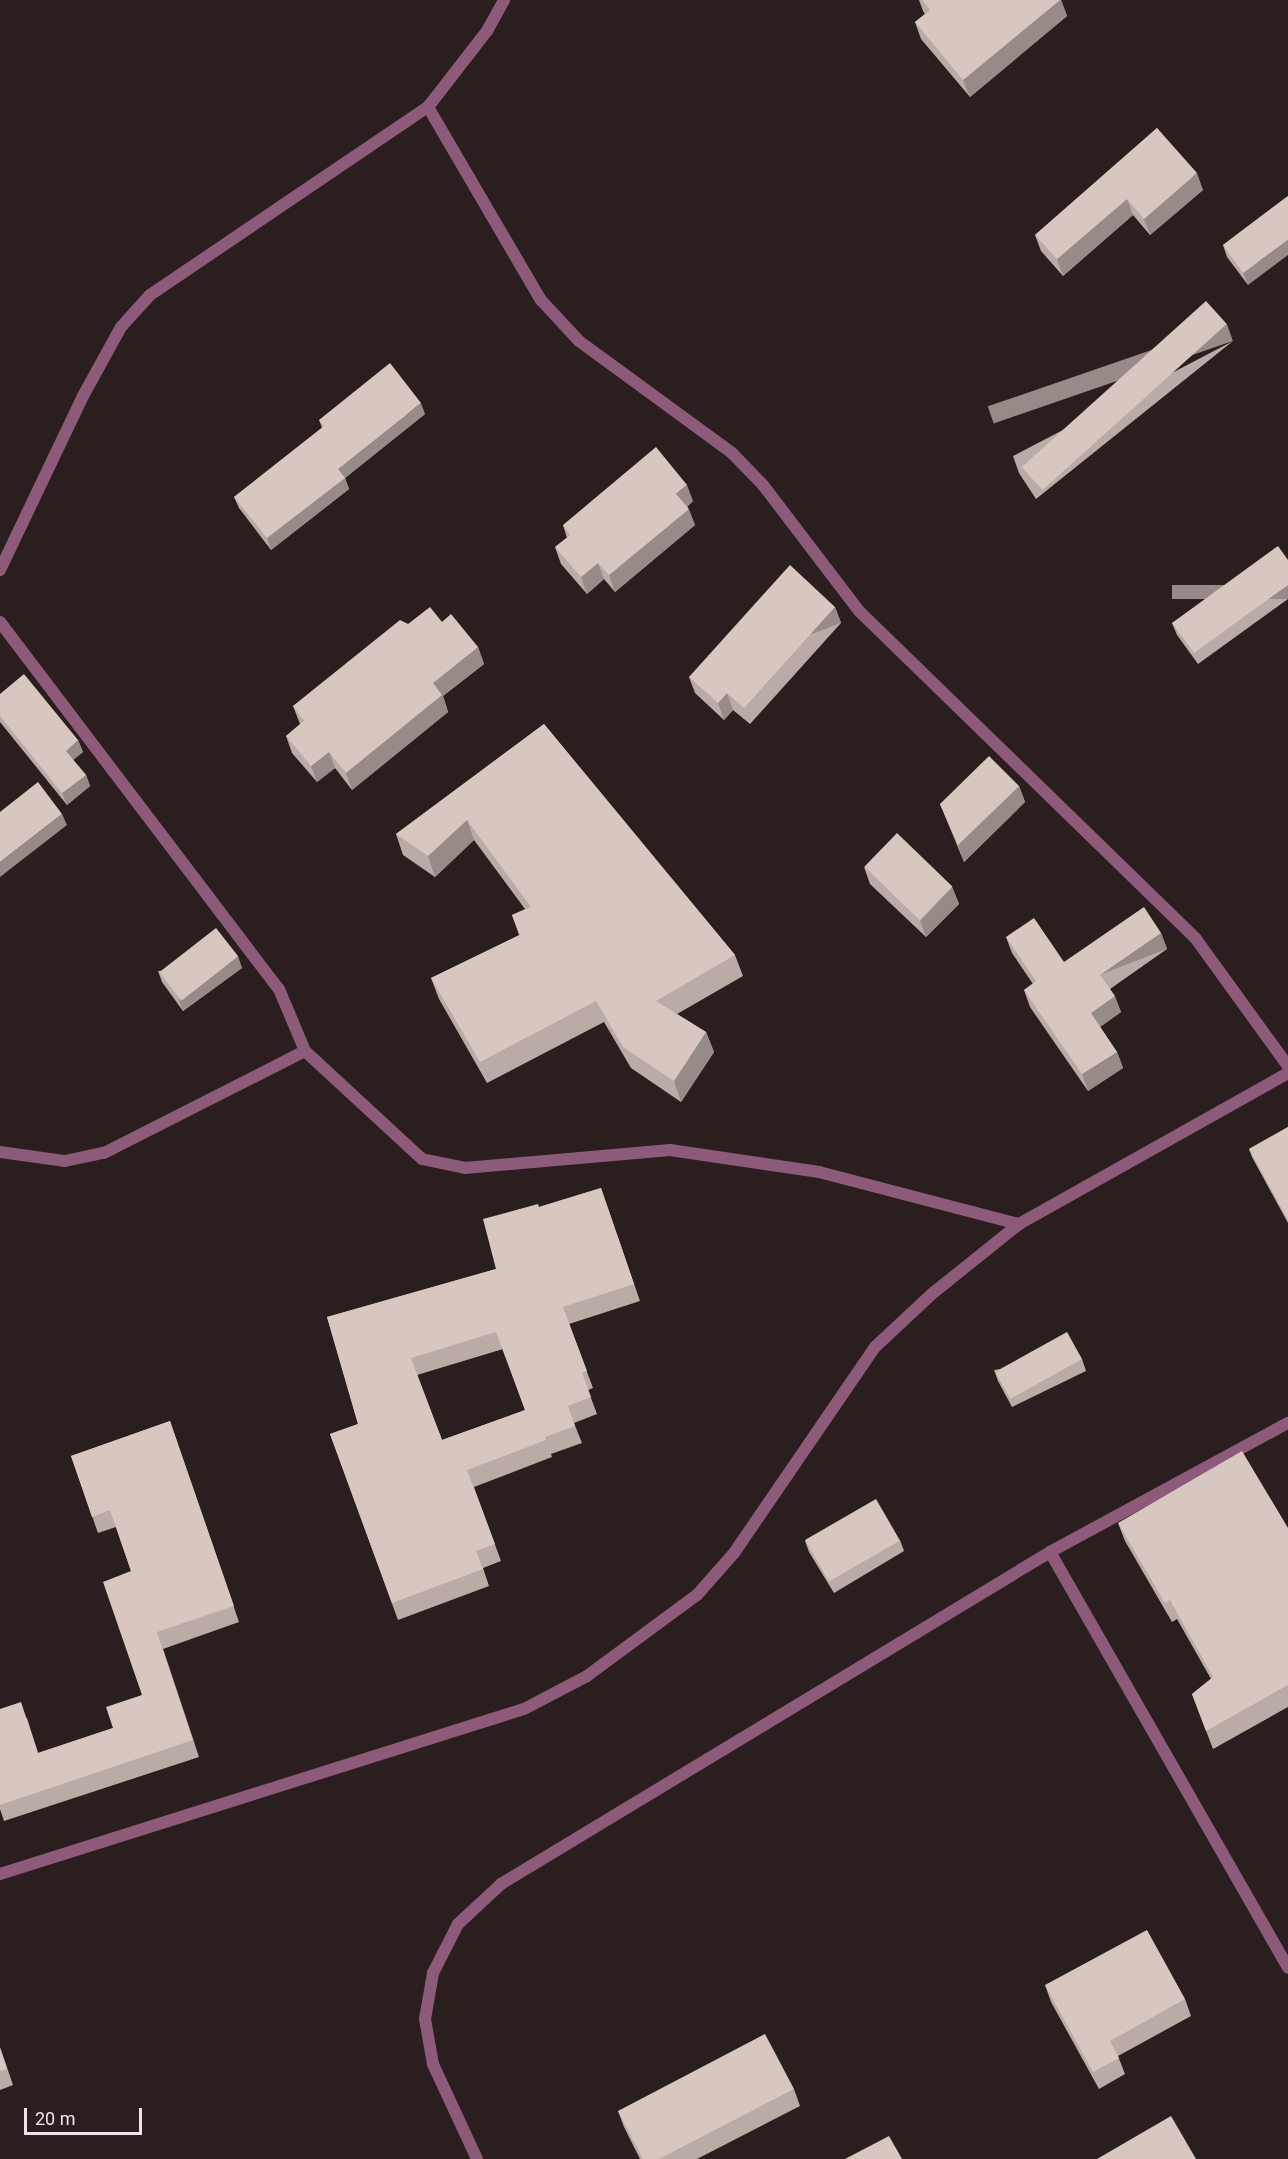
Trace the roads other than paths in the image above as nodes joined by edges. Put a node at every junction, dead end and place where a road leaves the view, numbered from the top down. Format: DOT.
graph roads {
  1 [pos="504,0"];
  2 [pos="428,106"];
  3 [pos="0,570"];
  4 [pos="0,622"];
  5 [pos="305,1051"];
  6 [pos="1288,1066"];
  7 [pos="1288,1072"];
  8 [pos="0,1152"];
  9 [pos="1019,1224"];
  10 [pos="1288,1423"];
  11 [pos="1050,1552"];
  12 [pos="0,1874"];
  13 [pos="1288,1968"];
  14 [pos="477,2159"];
  1 -- 2 [label="street"];
  2 -- 3 [label="street"];
  2 -- 6 [label="street"];
  4 -- 5 [label="street"];
  5 -- 8 [label="street"];
  5 -- 9 [label="street"];
  7 -- 9 [label="street"];
  9 -- 12 [label="street"];
  10 -- 11 [label="street"];
  11 -- 13 [label="street"];
  11 -- 14 [label="street"];
}
